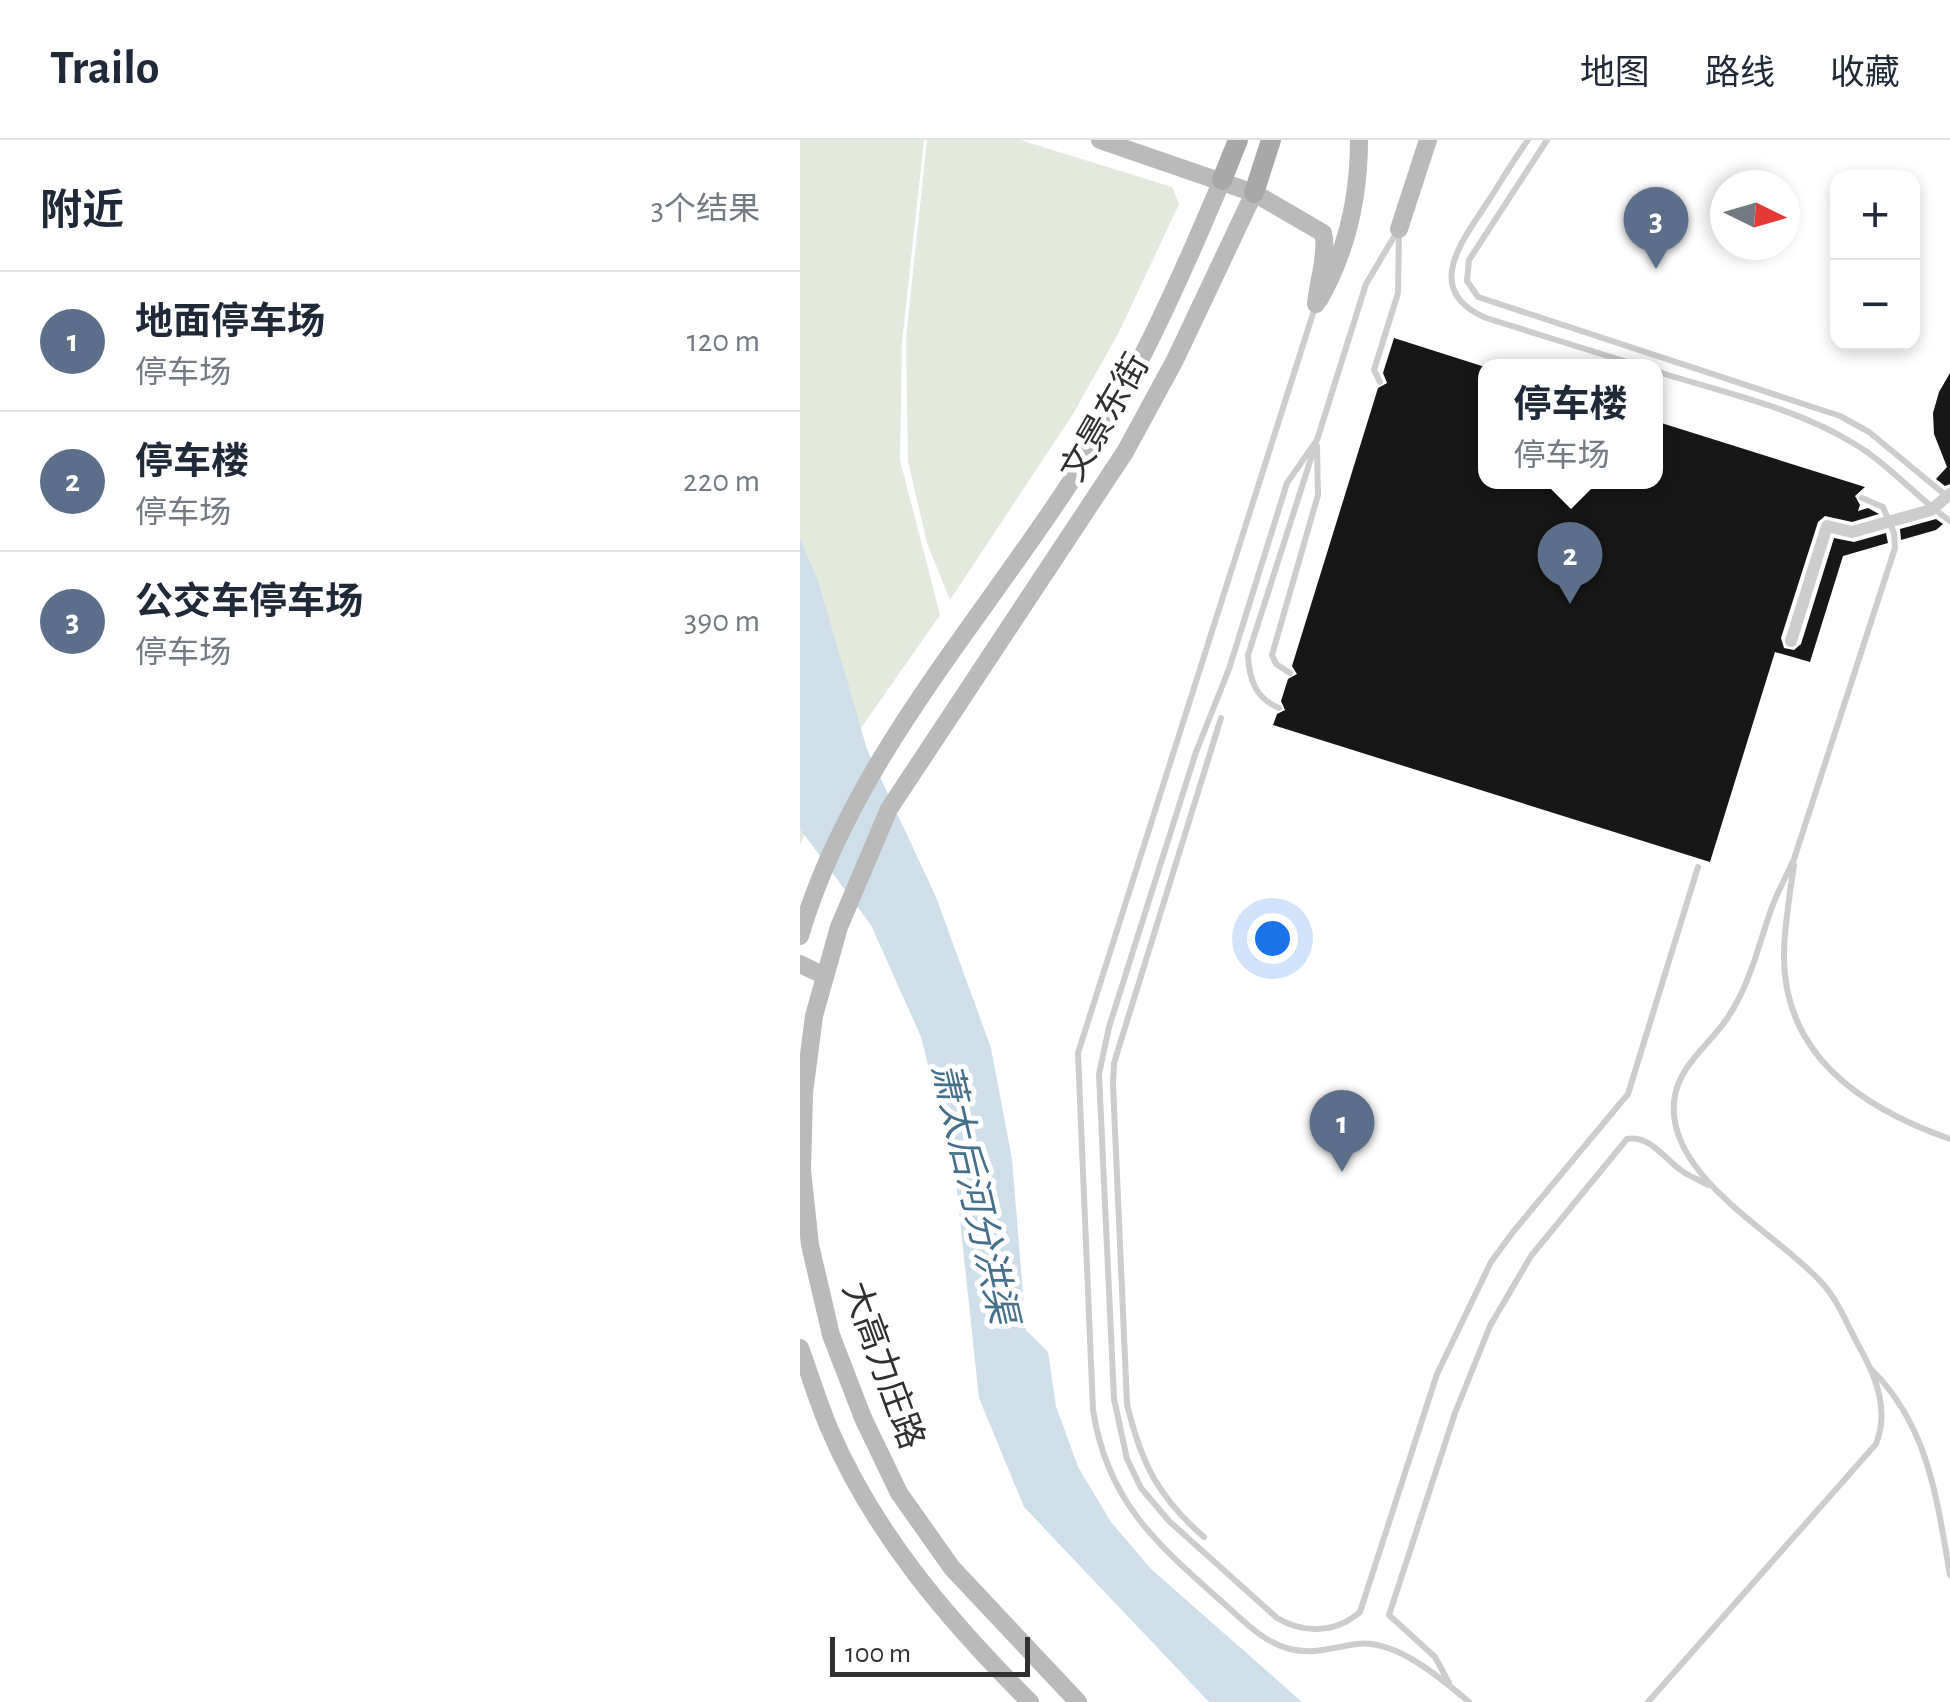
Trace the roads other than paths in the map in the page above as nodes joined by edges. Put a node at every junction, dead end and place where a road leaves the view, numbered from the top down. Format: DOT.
graph roads {
  1 [pos="1100,140"];
  2 [pos="1238,140"];
  3 [pos="1270,140"];
  4 [pos="1359,140"];
  5 [pos="1428,140"];
  6 [pos="1528,140"];
  7 [pos="1547,140"];
  8 [pos="1222,180"];
  9 [pos="1254,193"];
  10 [pos="1399,228"];
  11 [pos="1316,304"];
  12 [pos="1618,359"];
  13 [pos="1663,374"];
  14 [pos="1380,382"];
  15 [pos="1317,440"];
  16 [pos="1950,496"];
  17 [pos="1862,498"];
  18 [pos="1950,520"];
  19 [pos="1792,641"];
  20 [pos="1290,673"];
  21 [pos="1279,708"];
  22 [pos="1222,718"];
  23 [pos="1794,859"];
  24 [pos="1698,867"];
  25 [pos="838,927"];
  26 [pos="800,936"];
  27 [pos="800,964"];
  28 [pos="825,976"];
  29 [pos="1950,1140"];
  30 [pos="1715,1188"];
  31 [pos="800,1348"];
  32 [pos="1872,1370"];
  33 [pos="1204,1537"];
  34 [pos="1950,1575"];
  35 [pos="1449,1684"];
  36 [pos="1030,1702"];
  37 [pos="1078,1702"];
  38 [pos="1469,1702"];
  39 [pos="1648,1702"];
  1 -- 8 [label="main road"];
  2 -- 8 [label="main road, 文景东街"];
  3 -- 9 [label="main road, 文景东街"];
  4 -- 11 [label="main road"];
  5 -- 10 [label="main road"];
  6 -- 12 [label="lane"];
  7 -- 16 [label="lane"];
  8 -- 9 [label="main road"];
  8 -- 26 [label="main road, 文景东街"];
  9 -- 11 [label="main road"];
  9 -- 25 [label="main road, 文景东街"];
  10 -- 14 [label="lane"];
  10 -- 15 [label="lane"];
  11 -- 35 [label="lane"];
  13 -- 18 [label="lane"];
  15 -- 20 [label="lane"];
  15 -- 21 [label="lane"];
  15 -- 24 [label="lane"];
  16 -- 19 [label="street, bridge"];
  17 -- 23 [label="lane"];
  22 -- 33 [label="lane"];
  23 -- 29 [label="lane"];
  23 -- 30 [label="lane"];
  25 -- 28 [label="main road, 大高力庄路"];
  27 -- 28 [label="main road"];
  28 -- 37 [label="main road, 大高力庄路"];
  30 -- 32 [label="lane"];
  30 -- 35 [label="lane"];
  31 -- 36 [label="main road, 大高力庄路"];
  32 -- 34 [label="lane"];
  32 -- 39 [label="lane"];
  35 -- 38 [label="lane"];
}
